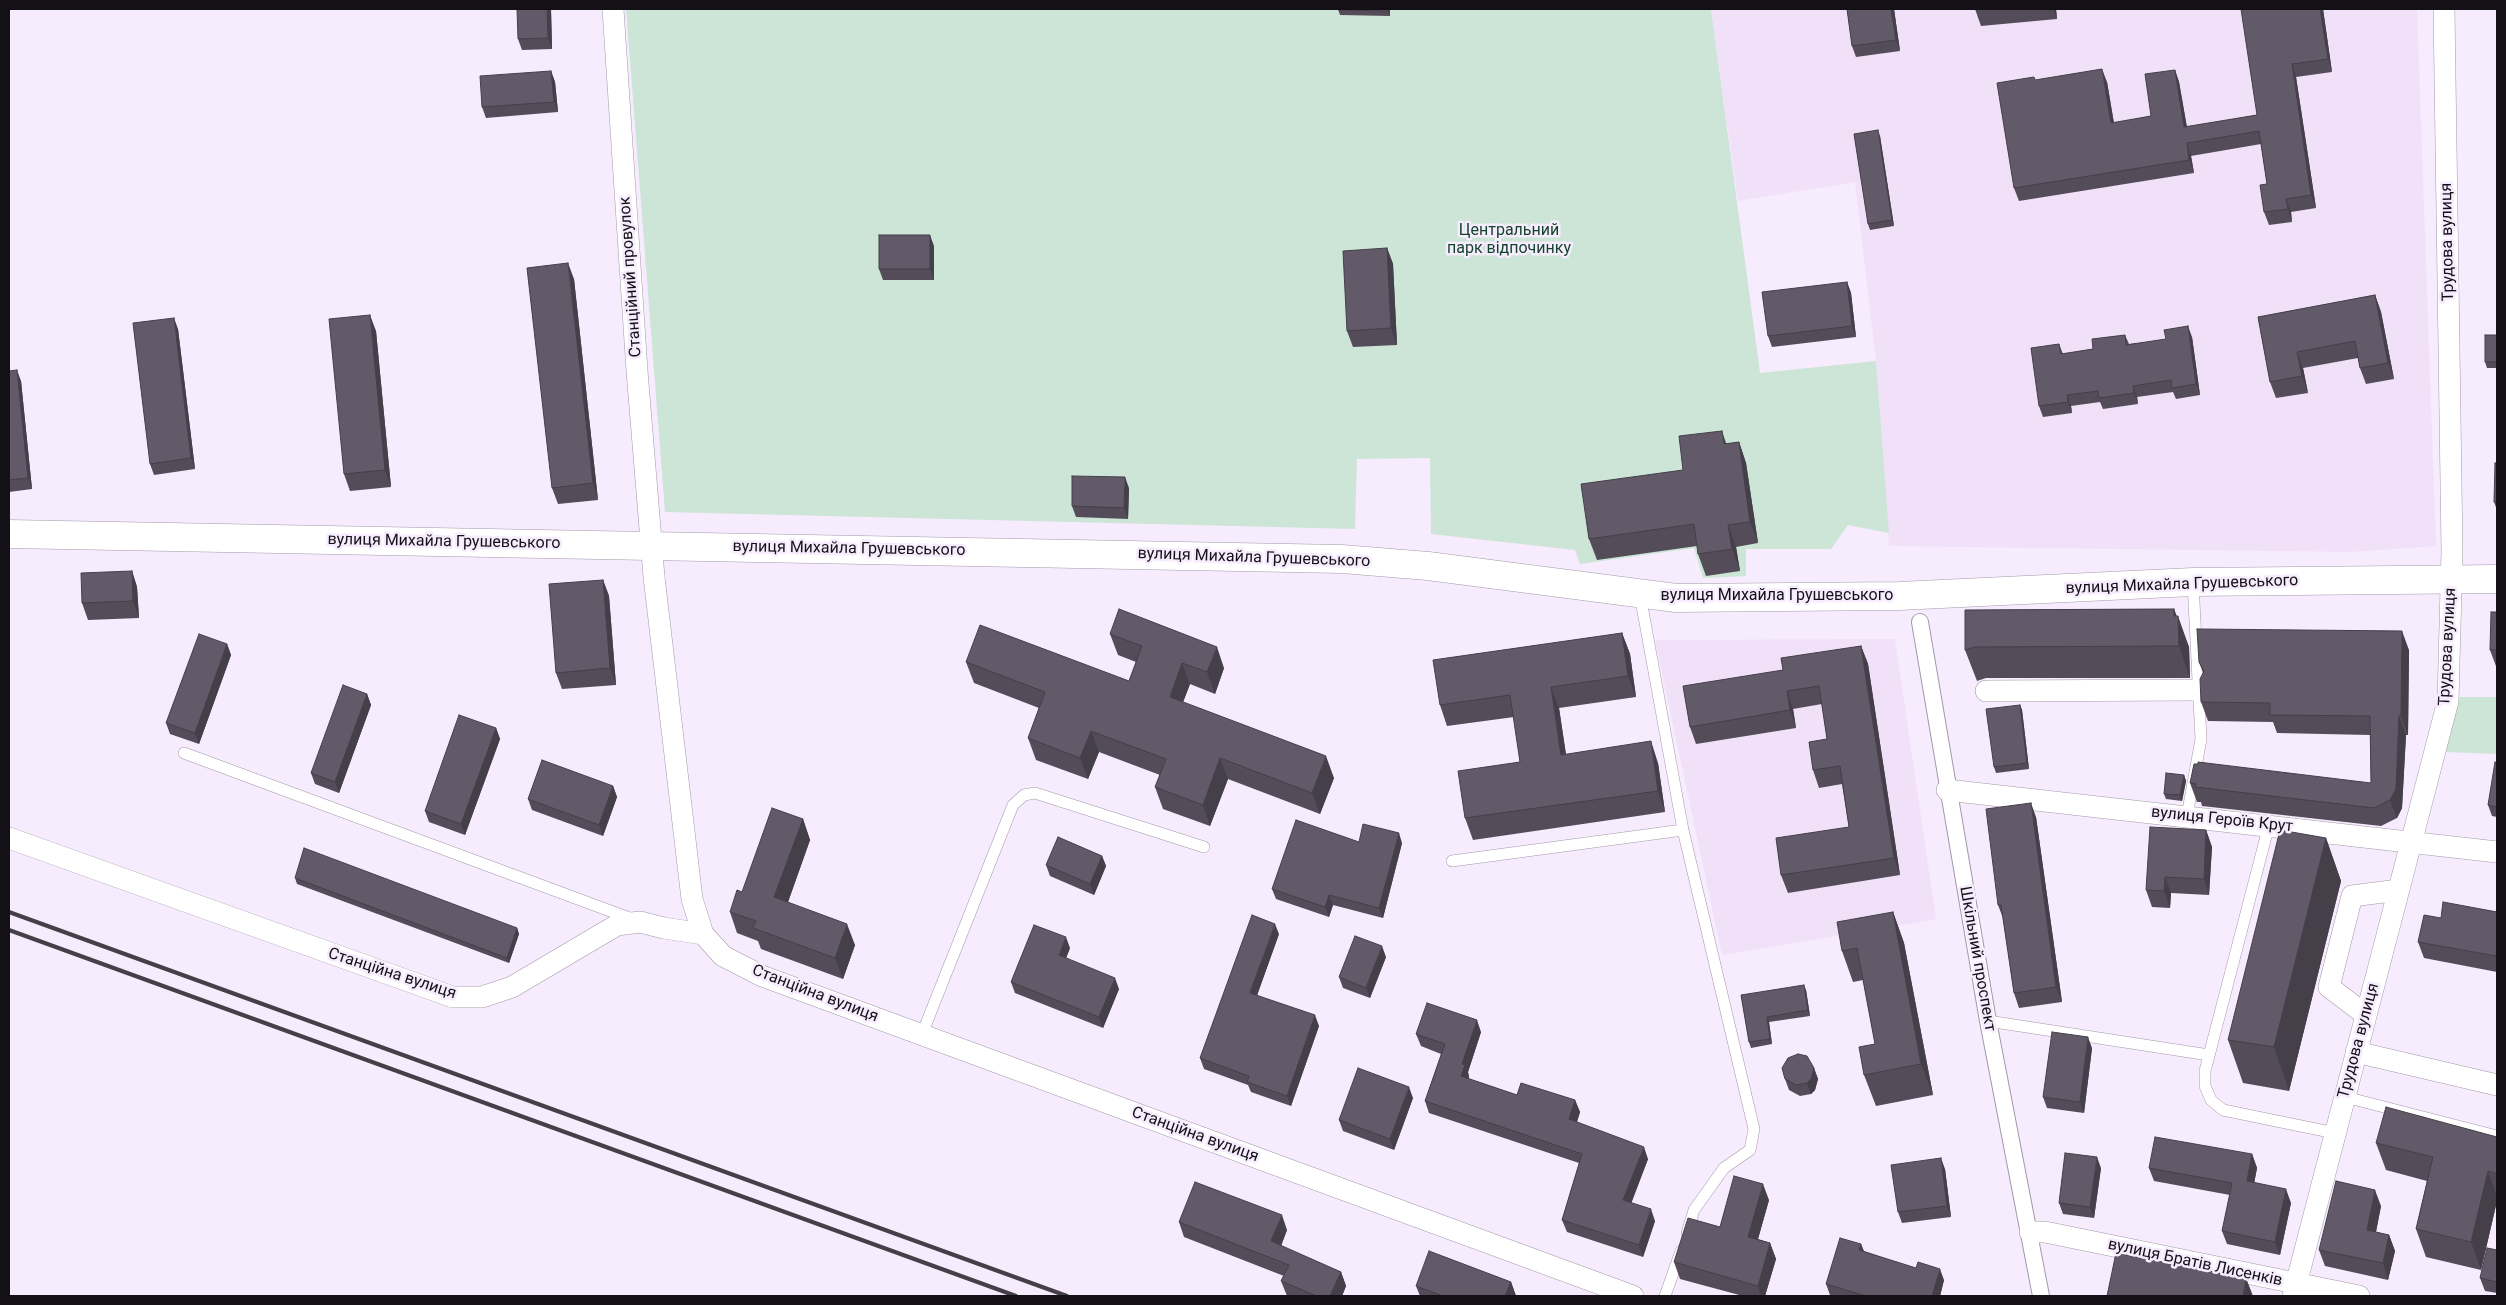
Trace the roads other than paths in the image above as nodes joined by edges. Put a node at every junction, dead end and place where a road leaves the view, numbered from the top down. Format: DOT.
graph roads {
  1 [pos="614,9"];
  2 [pos="2444,9"];
  3 [pos="9,534"];
  4 [pos="651,545"];
  5 [pos="2452,579"];
  6 [pos="2497,580"];
  7 [pos="2193,582"];
  8 [pos="1640,595"];
  9 [pos="1920,622"];
  10 [pos="2198,690"];
  11 [pos="1986,691"];
  12 [pos="184,753"];
  13 [pos="1947,790"];
  14 [pos="2187,816"];
  15 [pos="2269,825"];
  16 [pos="1683,830"];
  17 [pos="9,838"];
  18 [pos="2411,842"];
  19 [pos="1204,847"];
  20 [pos="2497,852"];
  21 [pos="1452,861"];
  22 [pos="2399,890"];
  23 [pos="640,922"];
  24 [pos="703,934"];
  25 [pos="2366,1015"];
  26 [pos="1988,1021"];
  27 [pos="922,1034"];
  28 [pos="2356,1052"];
  29 [pos="2209,1055"];
  30 [pos="2497,1084"];
  31 [pos="2345,1097"];
  32 [pos="2335,1133"];
  33 [pos="2497,1136"];
  34 [pos="2030,1232"];
  35 [pos="2295,1290"];
  36 [pos="1633,1296"];
  37 [pos="1665,1296"];
  38 [pos="2041,1296"];
  39 [pos="2359,1296"];
  1 -- 4 [label="street, Станційний провулок"];
  2 -- 5 [label="street, Трудова вулиця"];
  3 -- 4 [label="main road, вулиця Михайла Грушевського"];
  4 -- 8 [label="main road, вулиця Михайла Грушевського"];
  4 -- 24 [label="street, Станційний провулок"];
  5 -- 6 [label="main road, вулиця Михайла Грушевського"];
  5 -- 7 [label="main road, вулиця Михайла Грушевського"];
  5 -- 18 [label="street, Трудова вулиця"];
  7 -- 8 [label="main road, вулиця Михайла Грушевського"];
  7 -- 10 [label="lane"];
  8 -- 16 [label="lane"];
  9 -- 13 [label="street, Шкільний проспект"];
  10 -- 11 [label="street"];
  10 -- 14 [label="lane"];
  12 -- 23 [label="lane"];
  13 -- 14 [label="street, вулиця Героїв Крут"];
  13 -- 26 [label="street, Шкільний проспект"];
  14 -- 15 [label="street, вулиця Героїв Крут"];
  15 -- 18 [label="street, вулиця Героїв Крут"];
  15 -- 29 [label="lane"];
  16 -- 21 [label="lane"];
  16 -- 37 [label="lane"];
  17 -- 23 [label="street, Станційна вулиця"];
  18 -- 20 [label="street, вулиця Героїв Крут"];
  18 -- 22 [label="street, Трудова вулиця"];
  19 -- 27 [label="lane"];
  22 -- 25 [label="street, Трудова вулиця"];
  22 -- 25 [label="street"];
  23 -- 24 [label="street, Станційна вулиця"];
  24 -- 27 [label="street, Станційна вулиця"];
  25 -- 28 [label="street, Трудова вулиця"];
  26 -- 29 [label="lane"];
  26 -- 34 [label="street, Шкільний проспект"];
  27 -- 36 [label="street, Станційна вулиця"];
  28 -- 30 [label="street"];
  28 -- 31 [label="street, Трудова вулиця"];
  29 -- 32 [label="lane"];
  31 -- 32 [label="street, Трудова вулиця"];
  31 -- 33 [label="lane"];
  32 -- 35 [label="street, Трудова вулиця"];
  34 -- 35 [label="street, вулиця Братів Лисенків"];
  34 -- 38 [label="street, Шкільний проспект"];
  35 -- 39 [label="street, вулиця Братів Лисенків"];
}
